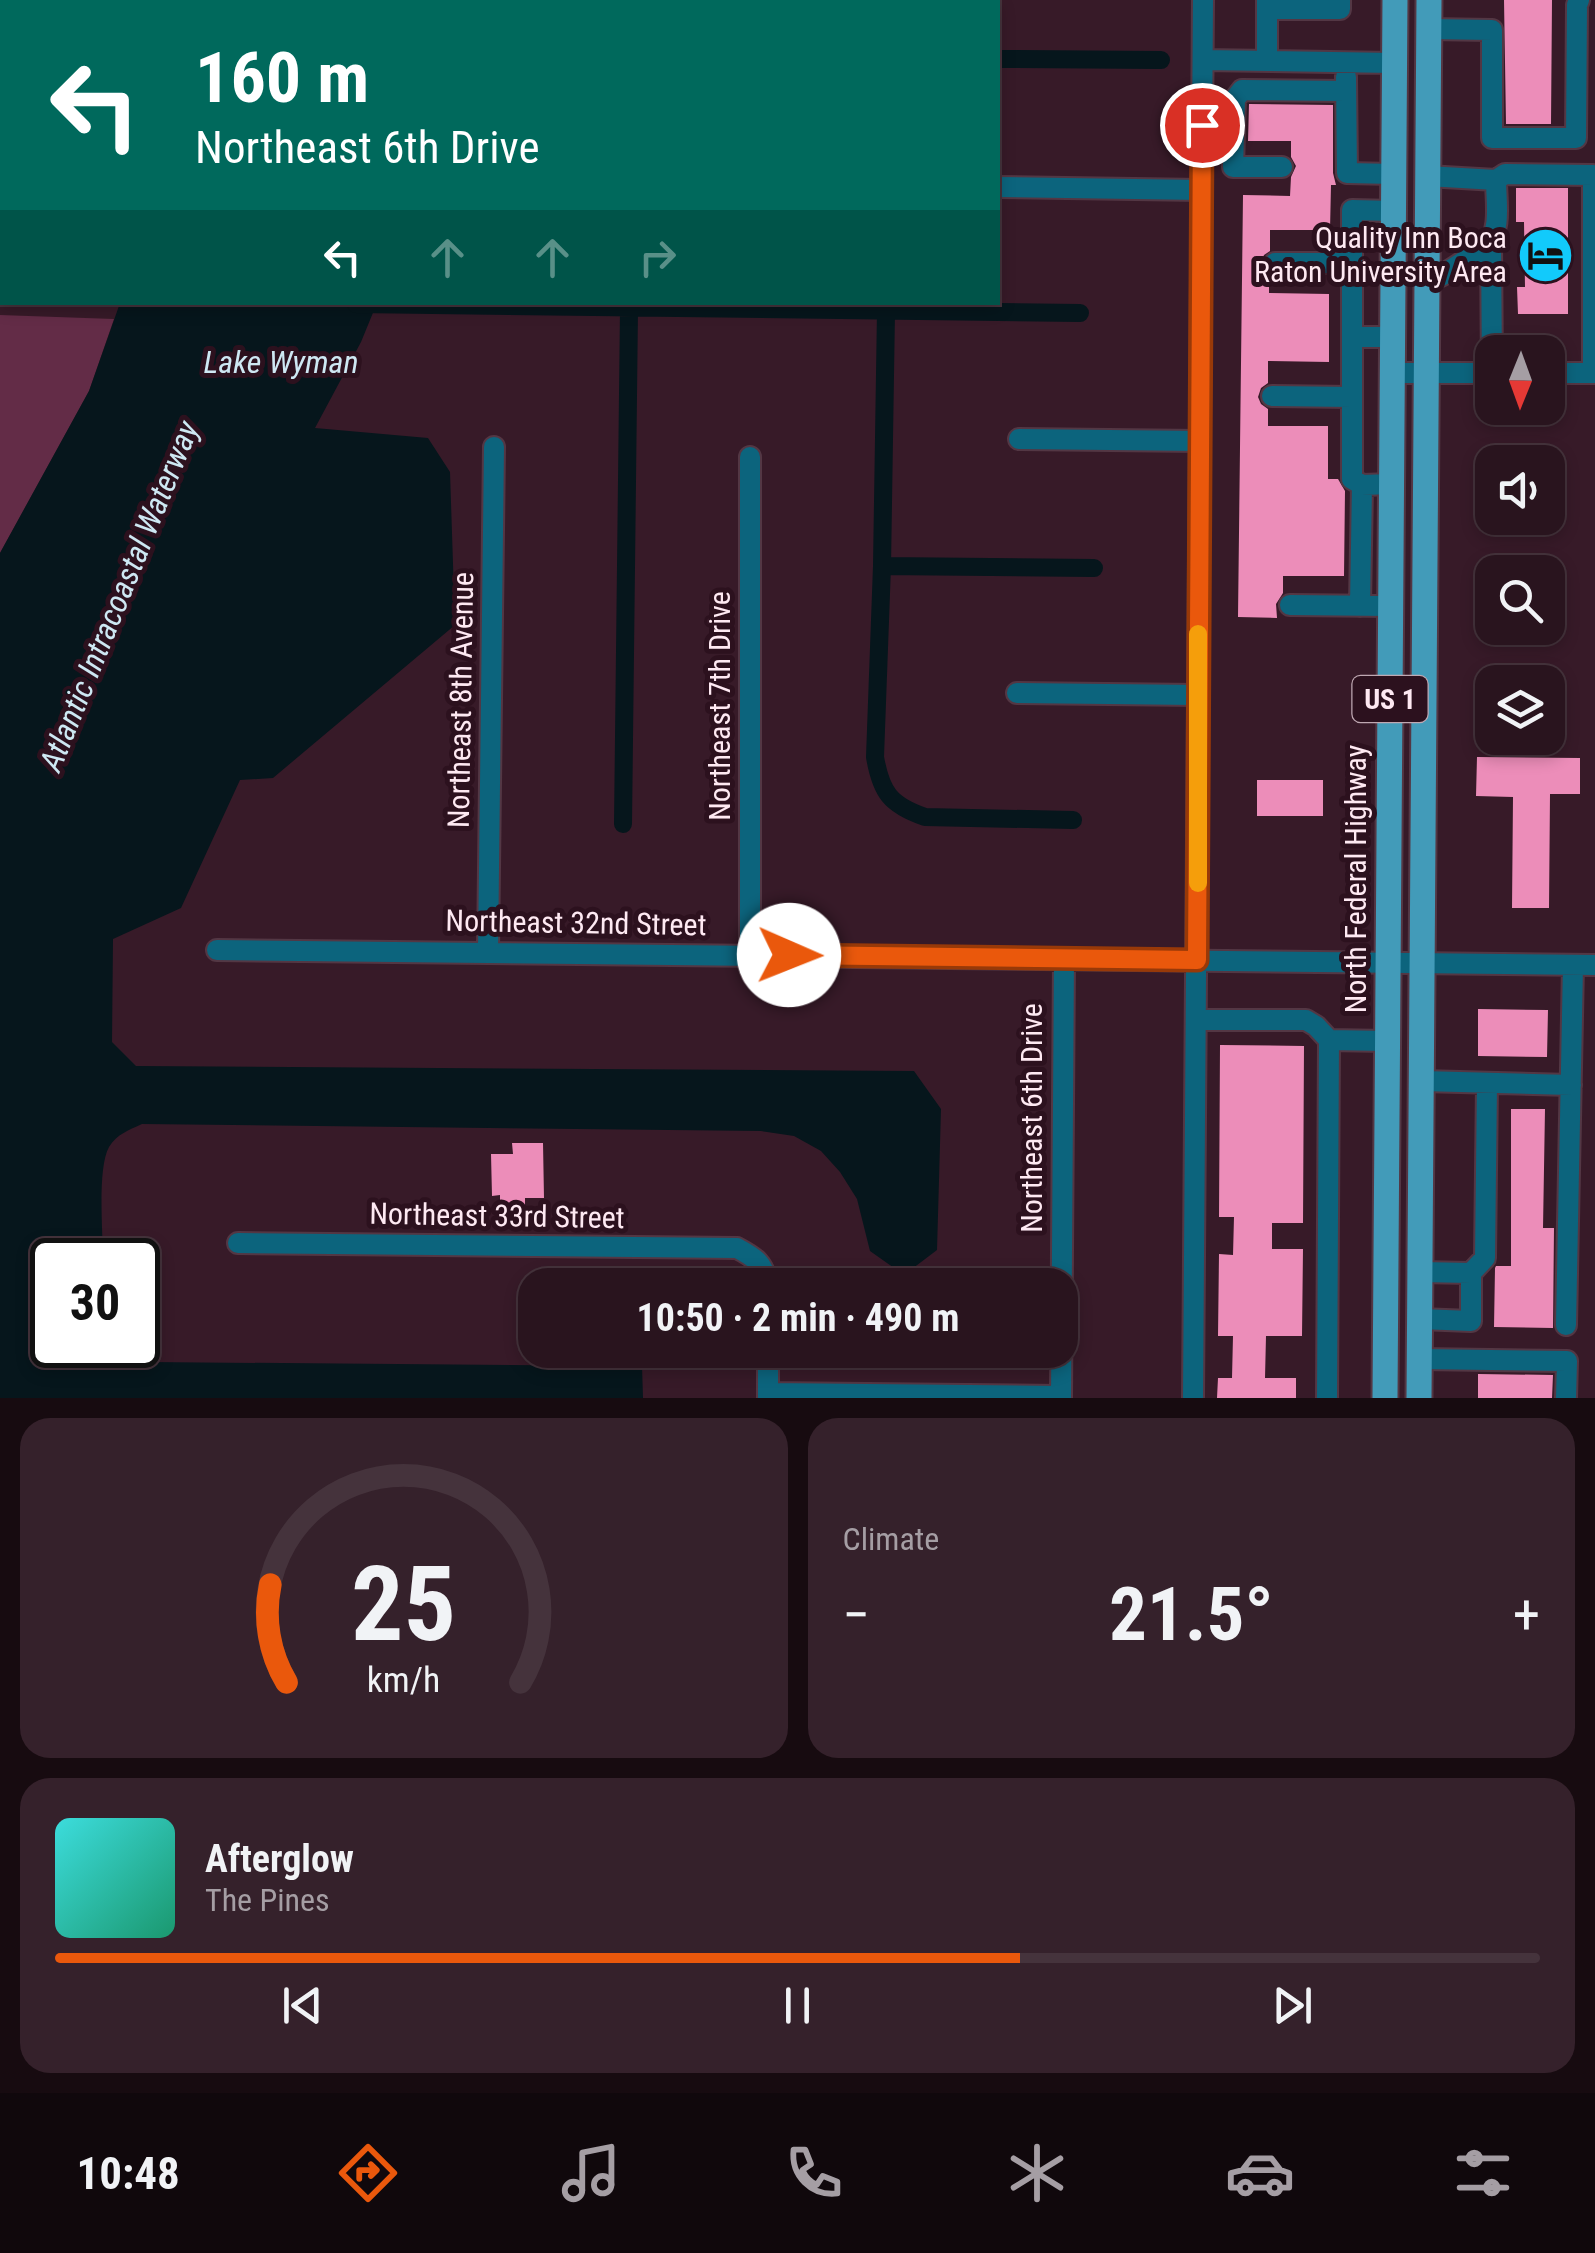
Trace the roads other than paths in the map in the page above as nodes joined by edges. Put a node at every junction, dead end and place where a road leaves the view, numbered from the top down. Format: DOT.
graph roads {
  1 [pos="1203,0"];
  2 [pos="1340,0"];
  3 [pos="1395,0"];
  4 [pos="1429,0"];
  5 [pos="1579,0"];
  6 [pos="1267,5"];
  7 [pos="1428,29"];
  8 [pos="1202,60"];
  9 [pos="1258,61"];
  10 [pos="1346,62"];
  11 [pos="1394,64"];
  12 [pos="1249,90"];
  13 [pos="1346,91"];
  14 [pos="1282,166"];
  15 [pos="1394,174"];
  16 [pos="1427,176"];
  17 [pos="1496,180"];
  18 [pos="1000,187"];
  19 [pos="1202,190"];
  20 [pos="1394,211"];
  21 [pos="1491,242"];
  22 [pos="1275,263"];
  23 [pos="1352,263"];
  24 [pos="1426,276"];
  25 [pos="1492,335"];
  26 [pos="1352,337"];
  27 [pos="1393,337"];
  28 [pos="1392,372"];
  29 [pos="1426,372"];
  30 [pos="1475,373"];
  31 [pos="1565,373"];
  32 [pos="1594,373"];
  33 [pos="1272,396"];
  34 [pos="1352,397"];
  35 [pos="1019,439"];
  36 [pos="1200,441"];
  37 [pos="494,448"];
  38 [pos="750,457"];
  39 [pos="1392,484"];
  40 [pos="1362,485"];
  41 [pos="1362,532"];
  42 [pos="1391,532"];
  43 [pos="1290,606"];
  44 [pos="1360,606"];
  45 [pos="1390,606"];
  46 [pos="1017,693"];
  47 [pos="1198,695"];
  48 [pos="216,950"];
  49 [pos="488,952"];
  50 [pos="750,955"];
  51 [pos="1064,958"];
  52 [pos="1197,960"];
  53 [pos="1388,962"];
  54 [pos="1423,964"];
  55 [pos="1572,965"];
  56 [pos="1595,965"];
  57 [pos="1197,1020"];
  58 [pos="1329,1040"];
  59 [pos="1387,1041"];
  60 [pos="1422,1081"];
  61 [pos="1486,1083"];
  62 [pos="1572,1086"];
  63 [pos="238,1244"];
  64 [pos="762,1268"];
  65 [pos="1420,1272"];
  66 [pos="1472,1273"];
  67 [pos="1420,1320"];
  68 [pos="1566,1325"];
  69 [pos="1420,1358"];
  70 [pos="768,1368"];
  71 [pos="768,1396"];
  72 [pos="1060,1397"];
  73 [pos="1192,1398"];
  74 [pos="1327,1398"];
  75 [pos="1385,1398"];
  76 [pos="1419,1398"];
  77 [pos="1566,1398"];
  1 -- 8 [label="street"];
  2 -- 6 [label="street"];
  3 -- 11 [label="main road, North Federal Highway / US 1"];
  4 -- 7 [label="main road, US 1"];
  5 -- 7 [label="street"];
  6 -- 9 [label="street"];
  7 -- 16 [label="main road, US 1"];
  8 -- 9 [label="street"];
  8 -- 19 [label="street"];
  9 -- 10 [label="street"];
  9 -- 12 [label="street"];
  10 -- 11 [label="street"];
  10 -- 13 [label="street"];
  11 -- 15 [label="main road, North Federal Highway / US 1"];
  12 -- 13 [label="street"];
  12 -- 14 [label="street"];
  13 -- 15 [label="street"];
  15 -- 20 [label="main road, North Federal Highway / US 1"];
  16 -- 17 [label="street"];
  16 -- 24 [label="main road, US 1"];
  17 -- 21 [label="street"];
  17 -- 32 [label="street"];
  18 -- 19 [label="street"];
  19 -- 36 [label="street"];
  20 -- 23 [label="street"];
  20 -- 27 [label="main road, North Federal Highway / US 1"];
  21 -- 24 [label="street"];
  21 -- 25 [label="street"];
  22 -- 23 [label="street"];
  23 -- 26 [label="street"];
  24 -- 29 [label="main road, US 1"];
  26 -- 27 [label="street"];
  26 -- 34 [label="street"];
  27 -- 28 [label="main road, North Federal Highway / US 1"];
  28 -- 29 [label="street"];
  28 -- 39 [label="main road, North Federal Highway / US 1"];
  29 -- 30 [label="street"];
  29 -- 54 [label="main road, US 1"];
  31 -- 32 [label="street"];
  33 -- 34 [label="street"];
  34 -- 40 [label="street"];
  35 -- 36 [label="street"];
  36 -- 47 [label="street"];
  37 -- 49 [label="street, Northeast 8th Avenue"];
  38 -- 50 [label="street, Northeast 7th Drive"];
  39 -- 40 [label="street"];
  39 -- 42 [label="main road, North Federal Highway / US 1"];
  40 -- 41 [label="street"];
  41 -- 42 [label="street"];
  41 -- 44 [label="street"];
  42 -- 45 [label="main road, North Federal Highway / US 1"];
  43 -- 44 [label="street"];
  44 -- 45 [label="street"];
  45 -- 53 [label="main road, North Federal Highway / US 1"];
  46 -- 47 [label="street"];
  47 -- 52 [label="street"];
  48 -- 49 [label="street, Northeast 32nd Street"];
  49 -- 50 [label="street, Northeast 32nd Street"];
  50 -- 51 [label="street, Northeast 32nd Street"];
  51 -- 52 [label="street, Northeast 32nd Street"];
  51 -- 72 [label="street, Northeast 6th Drive"];
  52 -- 53 [label="street, Northeast 32nd Street"];
  52 -- 57 [label="street"];
  53 -- 54 [label="street, Northeast 32nd Street"];
  53 -- 59 [label="main road, North Federal Highway / US 1"];
  54 -- 55 [label="street, Northeast 32nd Street"];
  54 -- 60 [label="main road, US 1"];
  55 -- 56 [label="street, Northeast 32nd Street"];
  55 -- 62 [label="street"];
  57 -- 58 [label="street"];
  57 -- 73 [label="street"];
  58 -- 59 [label="street"];
  58 -- 74 [label="street"];
  59 -- 75 [label="main road, North Federal Highway / US 1"];
  60 -- 61 [label="street"];
  60 -- 65 [label="main road, US 1"];
  61 -- 62 [label="street"];
  61 -- 66 [label="street"];
  62 -- 68 [label="street"];
  63 -- 64 [label="street, Northeast 33rd Street"];
  65 -- 66 [label="street"];
  65 -- 67 [label="main road, US 1"];
  66 -- 67 [label="street"];
  67 -- 69 [label="main road, US 1"];
  69 -- 76 [label="main road, US 1"];
  69 -- 77 [label="street"];
  70 -- 71 [label="street"];
  71 -- 72 [label="street"];
}
